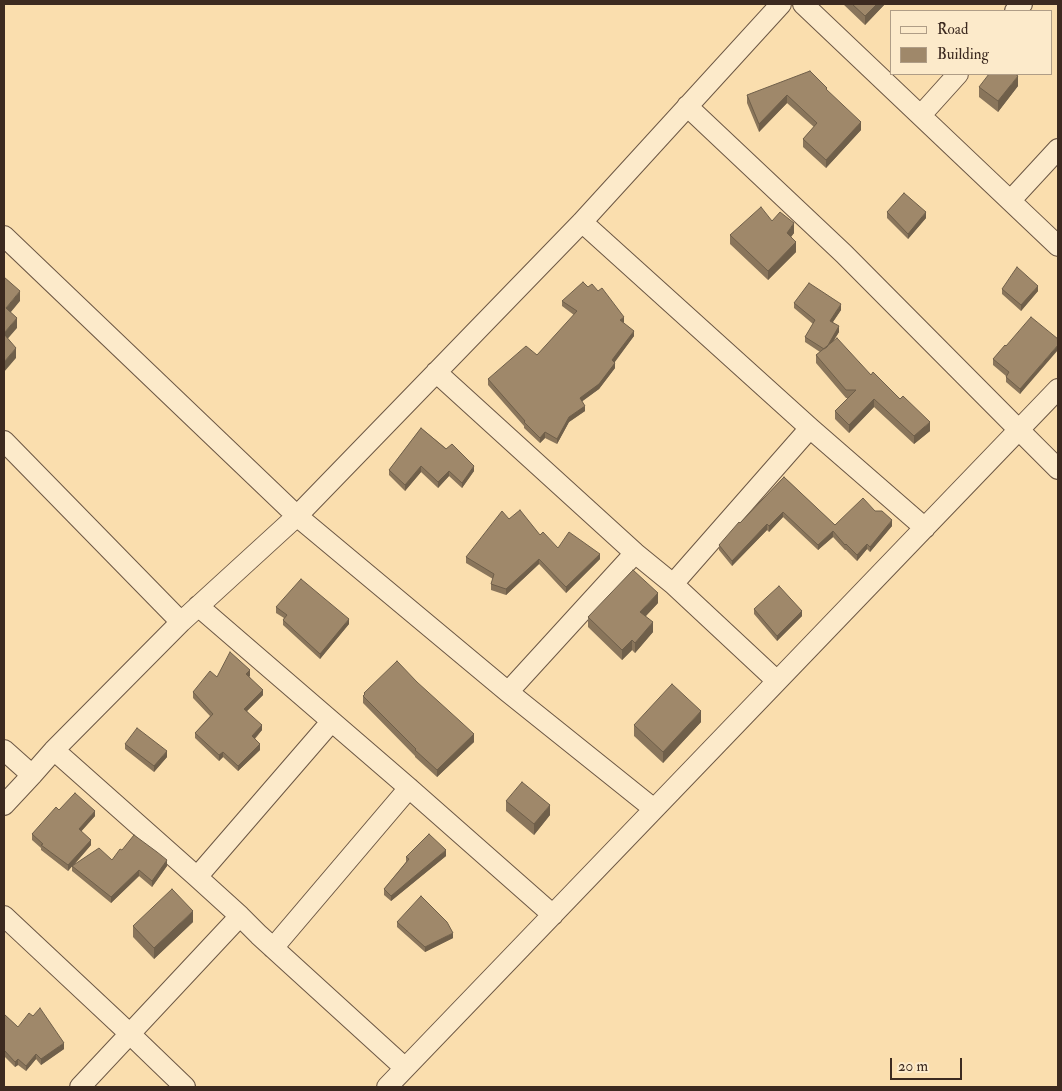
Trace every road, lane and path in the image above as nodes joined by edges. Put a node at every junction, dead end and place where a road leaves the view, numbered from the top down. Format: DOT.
graph roads {
  1 [pos="781,4"];
  2 [pos="803,4"];
  3 [pos="957,75"];
  4 [pos="687,106"];
  5 [pos="921,115"];
  6 [pos="1058,149"];
  7 [pos="1010,200"];
  8 [pos="582,222"];
  9 [pos="4,236"];
  10 [pos="1058,246"];
  11 [pos="436,372"];
  12 [pos="1058,389"];
  13 [pos="810,428"];
  14 [pos="1019,430"];
  15 [pos="4,441"];
  16 [pos="1058,469"];
  17 [pos="297,516"];
  18 [pos="925,528"];
  19 [pos="635,553"];
  20 [pos="672,584"];
  21 [pos="198,606"];
  22 [pos="181,622"];
  23 [pos="777,681"];
  24 [pos="508,692"];
  25 [pos="331,722"];
  26 [pos="4,750"];
  27 [pos="54,750"];
  28 [pos="32,775"];
  29 [pos="409,788"];
  30 [pos="4,804"];
  31 [pos="654,810"];
  32 [pos="197,877"];
  33 [pos="553,915"];
  34 [pos="4,916"];
  35 [pos="240,916"];
  36 [pos="273,948"];
  37 [pos="130,1034"];
  38 [pos="405,1068"];
  39 [pos="80,1087"];
  40 [pos="185,1087"];
  41 [pos="386,1087"];
  1 -- 4 [label="street"];
  2 -- 5 [label="street"];
  3 -- 5 [label="street"];
  4 -- 8 [label="street"];
  4 -- 14 [label="street"];
  5 -- 7 [label="street"];
  6 -- 7 [label="street"];
  7 -- 10 [label="street"];
  8 -- 11 [label="street"];
  8 -- 13 [label="street"];
  9 -- 17 [label="street"];
  11 -- 17 [label="street"];
  11 -- 19 [label="street"];
  12 -- 14 [label="street"];
  13 -- 18 [label="street"];
  13 -- 20 [label="street"];
  14 -- 16 [label="street"];
  14 -- 18 [label="street"];
  15 -- 22 [label="street"];
  17 -- 21 [label="street"];
  17 -- 24 [label="street"];
  18 -- 23 [label="street"];
  19 -- 20 [label="street"];
  19 -- 24 [label="street"];
  20 -- 23 [label="street"];
  21 -- 22 [label="street"];
  21 -- 25 [label="street"];
  22 -- 27 [label="street"];
  23 -- 31 [label="street"];
  24 -- 31 [label="street"];
  25 -- 29 [label="street"];
  25 -- 32 [label="street"];
  26 -- 28 [label="street"];
  27 -- 28 [label="street"];
  27 -- 32 [label="street"];
  28 -- 30 [label="street"];
  29 -- 33 [label="street"];
  29 -- 36 [label="street"];
  31 -- 33 [label="street"];
  32 -- 35 [label="street"];
  33 -- 38 [label="street"];
  34 -- 37 [label="street"];
  35 -- 36 [label="street"];
  35 -- 37 [label="street"];
  36 -- 38 [label="street"];
  37 -- 39 [label="street"];
  37 -- 40 [label="street"];
  38 -- 41 [label="street"];
}
